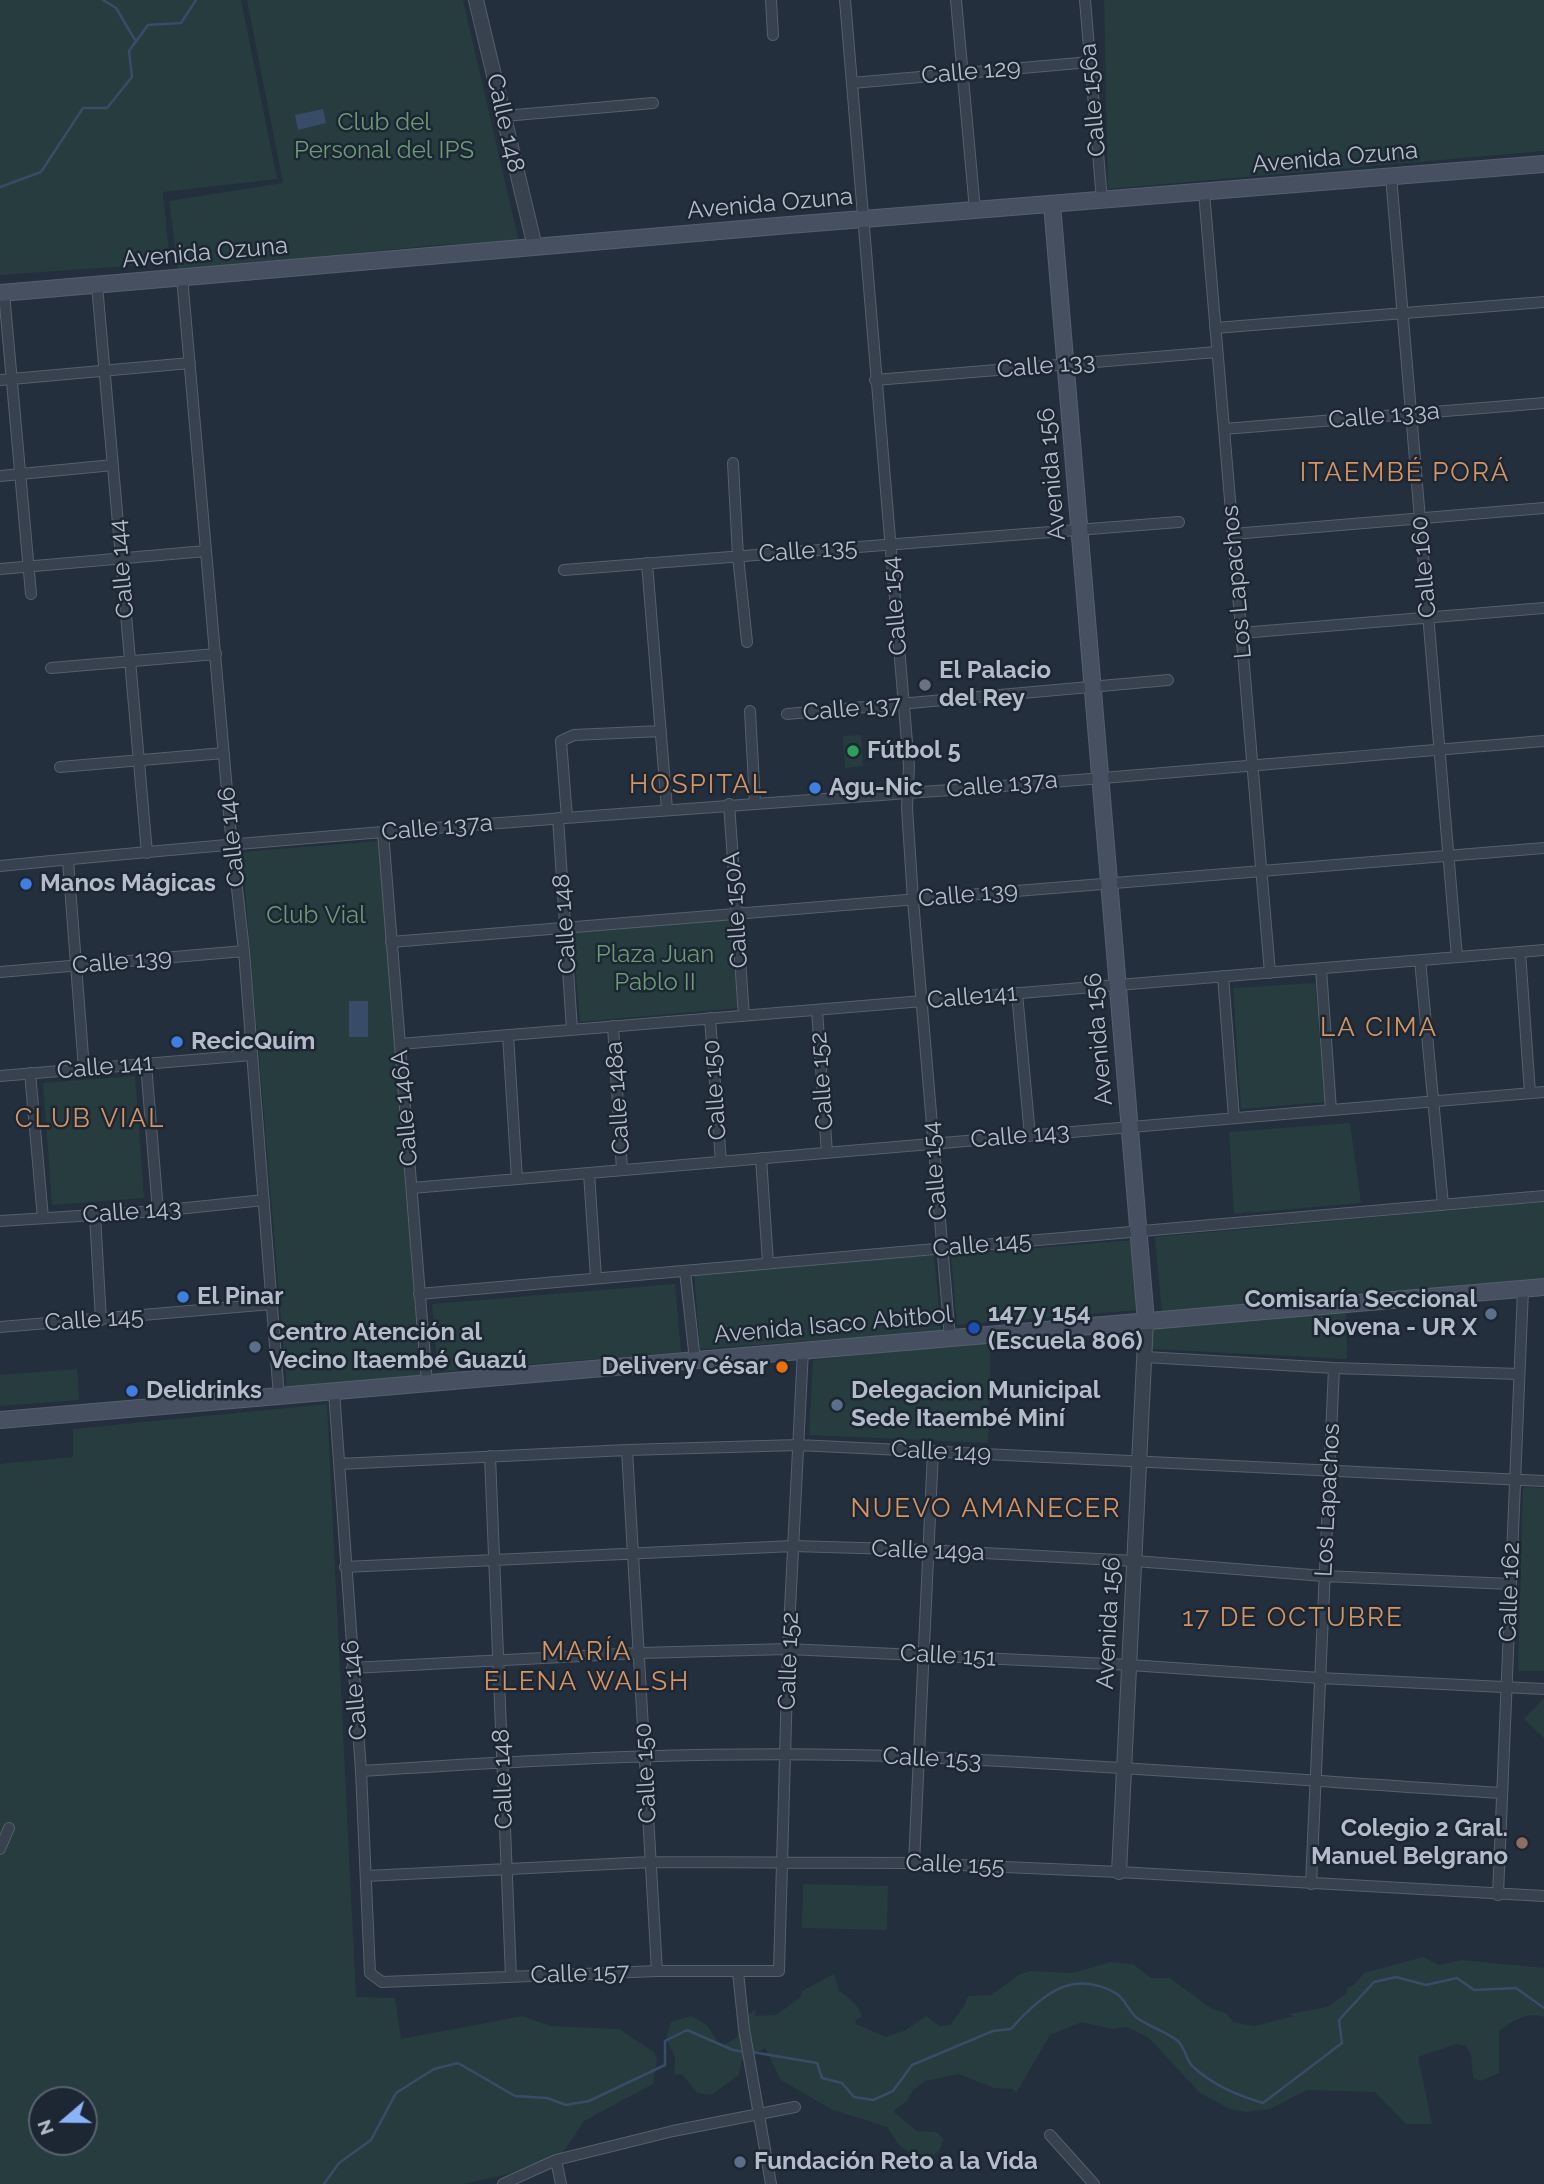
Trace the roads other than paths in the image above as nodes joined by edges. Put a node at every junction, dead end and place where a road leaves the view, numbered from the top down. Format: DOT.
graph roads {
  1 [pos="476,0"];
  2 [pos="771,0"];
  3 [pos="845,0"];
  4 [pos="956,0"];
  5 [pos="1085,0"];
  6 [pos="773,35"];
  7 [pos="1090,62"];
  8 [pos="962,73"];
  9 [pos="852,83"];
  10 [pos="653,103"];
  11 [pos="503,116"];
  12 [pos="1544,164"];
  13 [pos="1391,176"];
  14 [pos="1204,192"];
  15 [pos="1102,200"];
  16 [pos="1052,204"];
  17 [pos="975,210"];
  18 [pos="864,219"];
  19 [pos="535,247"];
  20 [pos="182,278"];
  21 [pos="97,285"];
  22 [pos="2,293"];
  23 [pos="1544,302"];
  24 [pos="1402,313"];
  25 [pos="1216,328"];
  26 [pos="1217,352"];
  27 [pos="190,363"];
  28 [pos="1065,364"];
  29 [pos="104,370"];
  30 [pos="6,379"];
  31 [pos="875,380"];
  32 [pos="1544,403"];
  33 [pos="1411,414"];
  34 [pos="1224,429"];
  35 [pos="733,463"];
  36 [pos="113,466"];
  37 [pos="20,474"];
  38 [pos="0,476"];
  39 [pos="1544,509"];
  40 [pos="1419,519"];
  41 [pos="1179,522"];
  42 [pos="1079,529"];
  43 [pos="1233,534"];
  44 [pos="890,545"];
  45 [pos="206,551"];
  46 [pos="738,556"];
  47 [pos="121,558"];
  48 [pos="648,563"];
  49 [pos="29,567"];
  50 [pos="0,569"];
  51 [pos="564,570"];
  52 [pos="31,594"];
  53 [pos="1544,608"];
  54 [pos="1428,618"];
  55 [pos="1241,633"];
  56 [pos="747,642"];
  57 [pos="215,654"];
  58 [pos="130,661"];
  59 [pos="51,668"];
  60 [pos="1168,680"];
  61 [pos="1093,686"];
  62 [pos="903,704"];
  63 [pos="750,710"];
  64 [pos="787,715"];
  65 [pos="661,731"];
  66 [pos="1544,741"];
  67 [pos="1439,750"];
  68 [pos="224,753"];
  69 [pos="139,761"];
  70 [pos="1252,765"];
  71 [pos="60,767"];
  72 [pos="1100,777"];
  73 [pos="908,793"];
  74 [pos="755,803"];
  75 [pos="729,804"];
  76 [pos="667,809"];
  77 [pos="563,818"];
  78 [pos="383,832"];
  79 [pos="232,846"];
  80 [pos="1544,848"];
  81 [pos="147,853"];
  82 [pos="1448,856"];
  83 [pos="68,860"];
  84 [pos="0,866"];
  85 [pos="1261,871"];
  86 [pos="1109,884"];
  87 [pos="913,900"];
  88 [pos="737,914"];
  89 [pos="565,928"];
  90 [pos="391,942"];
  91 [pos="1544,950"];
  92 [pos="244,951"];
  93 [pos="1520,952"];
  94 [pos="1457,957"];
  95 [pos="1420,960"];
  96 [pos="77,965"];
  97 [pos="1321,968"];
  98 [pos="0,972"];
  99 [pos="1270,973"];
  100 [pos="1223,976"];
  101 [pos="1118,985"];
  102 [pos="1017,993"];
  103 [pos="922,1001"];
  104 [pos="817,1010"];
  105 [pos="744,1016"];
  106 [pos="710,1018"];
  107 [pos="613,1026"];
  108 [pos="572,1030"];
  109 [pos="508,1035"];
  110 [pos="400,1044"];
  111 [pos="252,1055"];
  112 [pos="146,1064"];
  113 [pos="84,1069"];
  114 [pos="30,1073"];
  115 [pos="0,1076"];
  116 [pos="1544,1092"];
  117 [pos="1530,1093"];
  118 [pos="1432,1101"];
  119 [pos="1331,1110"];
  120 [pos="1234,1118"];
  121 [pos="1130,1127"];
  122 [pos="1030,1136"];
  123 [pos="932,1144"];
  124 [pos="827,1153"];
  125 [pos="761,1158"];
  126 [pos="721,1162"];
  127 [pos="622,1170"];
  128 [pos="589,1173"];
  129 [pos="517,1179"];
  130 [pos="412,1188"];
  131 [pos="1544,1196"];
  132 [pos="264,1200"];
  133 [pos="1443,1205"];
  134 [pos="158,1211"];
  135 [pos="95,1214"];
  136 [pos="43,1218"];
  137 [pos="0,1222"];
  138 [pos="1138,1231"];
  139 [pos="942,1248"];
  140 [pos="768,1263"];
  141 [pos="685,1271"];
  142 [pos="596,1279"];
  143 [pos="1544,1287"];
  144 [pos="1523,1289"];
  145 [pos="419,1294"];
  146 [pos="272,1304"];
  147 [pos="101,1320"];
  148 [pos="1146,1321"];
  149 [pos="0,1326"];
  150 [pos="950,1338"];
  151 [pos="803,1350"];
  152 [pos="1145,1357"];
  153 [pos="695,1360"];
  154 [pos="1334,1368"];
  155 [pos="1519,1374"];
  156 [pos="427,1383"];
  157 [pos="334,1391"];
  158 [pos="279,1396"];
  159 [pos="0,1420"];
  160 [pos="798,1445"];
  161 [pos="627,1450"];
  162 [pos="933,1451"];
  163 [pos="490,1456"];
  164 [pos="1141,1460"];
  165 [pos="339,1464"];
  166 [pos="1330,1471"];
  167 [pos="1514,1481"];
  168 [pos="1544,1481"];
  169 [pos="793,1546"];
  170 [pos="928,1550"];
  171 [pos="633,1552"];
  172 [pos="494,1559"];
  173 [pos="1135,1561"];
  174 [pos="345,1567"];
  175 [pos="1324,1576"];
  176 [pos="1511,1584"];
  177 [pos="788,1649"];
  178 [pos="639,1653"];
  179 [pos="923,1655"];
  180 [pos="498,1660"];
  181 [pos="1130,1665"];
  182 [pos="352,1668"];
  183 [pos="1320,1678"];
  184 [pos="1506,1688"];
  185 [pos="1544,1689"];
  186 [pos="786,1754"];
  187 [pos="645,1756"];
  188 [pos="917,1757"];
  189 [pos="502,1762"];
  190 [pos="1124,1769"];
  191 [pos="361,1771"];
  192 [pos="1316,1782"];
  193 [pos="1502,1793"];
  194 [pos="9,1828"];
  195 [pos="0,1849"];
  196 [pos="783,1861"];
  197 [pos="651,1862"];
  198 [pos="914,1863"];
  199 [pos="507,1870"];
  200 [pos="1119,1872"];
  201 [pos="366,1876"];
  202 [pos="1311,1884"];
  203 [pos="1498,1895"];
  204 [pos="1544,1896"];
  205 [pos="657,1971"];
  206 [pos="779,1971"];
  207 [pos="738,1972"];
  208 [pos="511,1977"];
  209 [pos="382,1982"];
  210 [pos="795,2106"];
  211 [pos="758,2116"];
  212 [pos="1050,2135"];
  213 [pos="556,2160"];
  214 [pos="503,2184"];
  215 [pos="561,2184"];
  216 [pos="771,2184"];
  217 [pos="1094,2184"];
  1 -- 11 [label="street, Calle 148"];
  2 -- 6 [label="street"];
  3 -- 9 [label="street, Calle 154"];
  4 -- 8 [label="street"];
  5 -- 7 [label="street, Calle 156a"];
  7 -- 8 [label="street, Calle 129"];
  7 -- 15 [label="street, Calle 156a"];
  8 -- 9 [label="street, Calle 129"];
  8 -- 17 [label="street"];
  9 -- 18 [label="street, Calle 154"];
  10 -- 11 [label="street"];
  11 -- 19 [label="street, Calle 148"];
  12 -- 13 [label="main road, Avenida Ozuna"];
  13 -- 14 [label="main road, Avenida Ozuna"];
  13 -- 24 [label="street, Calle 160"];
  14 -- 15 [label="main road, Avenida Ozuna"];
  14 -- 25 [label="street, Los Lapachos"];
  15 -- 16 [label="main road, Avenida Ozuna"];
  16 -- 17 [label="main road, Avenida Ozuna"];
  16 -- 28 [label="main road, Avenida 156"];
  17 -- 18 [label="main road, Avenida Ozuna"];
  18 -- 19 [label="main road, Avenida Ozuna"];
  18 -- 31 [label="street, Calle 154"];
  19 -- 20 [label="main road, Avenida Ozuna"];
  20 -- 21 [label="main road, Avenida Ozuna"];
  20 -- 27 [label="street, Calle 146"];
  21 -- 22 [label="main road, Avenida Ozuna"];
  21 -- 29 [label="street, Calle 144"];
  22 -- 30 [label="street"];
  23 -- 24 [label="street"];
  24 -- 25 [label="street"];
  24 -- 33 [label="street, Calle 160"];
  25 -- 26 [label="street, Los Lapachos"];
  26 -- 28 [label="street, Calle 133"];
  26 -- 34 [label="street, Los Lapachos"];
  27 -- 29 [label="street"];
  27 -- 45 [label="street, Calle 146"];
  28 -- 31 [label="street, Calle 133"];
  28 -- 42 [label="main road, Avenida 156"];
  29 -- 30 [label="street"];
  29 -- 36 [label="street, Calle 144"];
  30 -- 37 [label="street"];
  31 -- 44 [label="street, Calle 154"];
  32 -- 33 [label="street, Calle 133a"];
  33 -- 34 [label="street, Calle 133a"];
  33 -- 40 [label="street, Calle 160"];
  34 -- 43 [label="street, Los Lapachos"];
  35 -- 46 [label="street"];
  36 -- 37 [label="street"];
  36 -- 47 [label="street, Calle 144"];
  37 -- 38 [label="street"];
  37 -- 49 [label="street"];
  39 -- 40 [label="street"];
  40 -- 43 [label="street"];
  40 -- 54 [label="street, Calle 160"];
  41 -- 42 [label="street, Calle 135"];
  42 -- 44 [label="street, Calle 135"];
  42 -- 61 [label="main road, Avenida 156"];
  43 -- 55 [label="street, Los Lapachos"];
  44 -- 46 [label="street, Calle 135"];
  44 -- 62 [label="street, Calle 154"];
  45 -- 47 [label="street"];
  45 -- 57 [label="street, Calle 146"];
  46 -- 48 [label="street, Calle 135"];
  46 -- 56 [label="street"];
  47 -- 49 [label="street"];
  47 -- 58 [label="street, Calle 144"];
  48 -- 51 [label="street, Calle 135"];
  48 -- 65 [label="street"];
  49 -- 50 [label="street"];
  49 -- 52 [label="street"];
  53 -- 54 [label="street"];
  54 -- 55 [label="street"];
  54 -- 67 [label="street, Calle 160"];
  55 -- 70 [label="street, Los Lapachos"];
  57 -- 58 [label="street"];
  57 -- 68 [label="street, Calle 146"];
  58 -- 59 [label="street"];
  58 -- 69 [label="street, Calle 144"];
  60 -- 61 [label="street, Calle 137"];
  61 -- 62 [label="street, Calle 137"];
  61 -- 72 [label="main road, Avenida 156"];
  62 -- 64 [label="street, Calle 137"];
  62 -- 73 [label="street, Calle 154"];
  63 -- 74 [label="street"];
  65 -- 76 [label="street"];
  65 -- 77 [label="street, Calle 148"];
  66 -- 67 [label="street, Calle 137a"];
  67 -- 70 [label="street, Calle 137a"];
  67 -- 82 [label="street, Calle 160"];
  68 -- 69 [label="street"];
  68 -- 79 [label="street, Calle 146"];
  69 -- 71 [label="street"];
  69 -- 81 [label="street, Calle 144"];
  70 -- 72 [label="street, Calle 137a"];
  70 -- 85 [label="street, Los Lapachos"];
  72 -- 73 [label="street, Calle 137a"];
  72 -- 86 [label="main road, Avenida 156"];
  73 -- 74 [label="street, Calle 137a"];
  73 -- 87 [label="street, Calle 154"];
  74 -- 75 [label="street, Calle 137a"];
  75 -- 76 [label="street, Calle 137a"];
  75 -- 88 [label="street, Calle 150A"];
  76 -- 77 [label="street, Calle 137a"];
  77 -- 78 [label="street, Calle 137a"];
  77 -- 89 [label="street, Calle 148"];
  78 -- 79 [label="street, Calle 137a"];
  78 -- 90 [label="street, Calle 146A"];
  79 -- 81 [label="street, Calle 137a"];
  79 -- 92 [label="street, Calle 146"];
  80 -- 82 [label="street, Calle 139"];
  81 -- 83 [label="street, Calle 137a"];
  82 -- 85 [label="street, Calle 139"];
  82 -- 94 [label="street, Calle 160"];
  83 -- 84 [label="street, Calle 137a"];
  83 -- 96 [label="street"];
  85 -- 86 [label="street, Calle 139"];
  85 -- 99 [label="street, Los Lapachos"];
  86 -- 87 [label="street, Calle 139"];
  86 -- 101 [label="main road, Avenida 156"];
  87 -- 88 [label="street, Calle 139"];
  87 -- 103 [label="street, Calle 154"];
  88 -- 89 [label="street, Calle 139"];
  88 -- 105 [label="street, Calle 150A"];
  89 -- 90 [label="street, Calle 139"];
  89 -- 108 [label="street, Calle 148"];
  90 -- 110 [label="street, Calle 146A"];
  91 -- 93 [label="street, Calle141"];
  92 -- 96 [label="street, Calle 139"];
  92 -- 111 [label="street, Calle 146"];
  93 -- 94 [label="street, Calle141"];
  93 -- 117 [label="street"];
  94 -- 95 [label="street, Calle141"];
  95 -- 97 [label="street, Calle141"];
  95 -- 118 [label="street"];
  96 -- 98 [label="street, Calle 139"];
  96 -- 113 [label="street"];
  97 -- 99 [label="street, Calle141"];
  97 -- 119 [label="street"];
  99 -- 100 [label="street, Calle141"];
  100 -- 101 [label="street, Calle141"];
  100 -- 120 [label="street"];
  101 -- 102 [label="street, Calle141"];
  101 -- 121 [label="main road, Avenida 156"];
  102 -- 103 [label="street, Calle141"];
  102 -- 122 [label="street"];
  103 -- 104 [label="street, Calle141"];
  103 -- 123 [label="street, Calle 154"];
  104 -- 105 [label="street, Calle141"];
  104 -- 124 [label="street, Calle 152"];
  105 -- 106 [label="street, Calle141"];
  106 -- 107 [label="street, Calle141"];
  106 -- 126 [label="street, Calle 150"];
  107 -- 108 [label="street, Calle141"];
  107 -- 127 [label="street, Calle 148a"];
  108 -- 109 [label="street, Calle141"];
  109 -- 110 [label="street, Calle141"];
  109 -- 129 [label="street"];
  110 -- 130 [label="street, Calle 146A"];
  111 -- 112 [label="street, Calle 141"];
  111 -- 132 [label="street, Calle 146"];
  112 -- 113 [label="street, Calle 141"];
  112 -- 134 [label="street"];
  113 -- 114 [label="street, Calle 141"];
  114 -- 115 [label="street, Calle 141"];
  114 -- 136 [label="street"];
  116 -- 117 [label="street, Calle 143"];
  117 -- 118 [label="street, Calle 143"];
  118 -- 119 [label="street, Calle 143"];
  118 -- 133 [label="street"];
  119 -- 120 [label="street, Calle 143"];
  120 -- 121 [label="street, Calle 143"];
  121 -- 122 [label="street, Calle 143"];
  121 -- 138 [label="main road, Avenida 156"];
  122 -- 123 [label="street, Calle 143"];
  123 -- 124 [label="street, Calle 143"];
  123 -- 139 [label="street, Calle 154"];
  124 -- 125 [label="street, Calle 143"];
  125 -- 126 [label="street, Calle 143"];
  125 -- 140 [label="street"];
  126 -- 127 [label="street, Calle 143"];
  127 -- 128 [label="street, Calle 143"];
  128 -- 129 [label="street, Calle 143"];
  128 -- 142 [label="street, Calle 148a"];
  129 -- 130 [label="street, Calle 143"];
  130 -- 145 [label="street, Calle 146A"];
  131 -- 133 [label="street, Calle 145"];
  132 -- 134 [label="street, Calle 143"];
  132 -- 146 [label="street, Calle 146"];
  133 -- 138 [label="street, Calle 145"];
  134 -- 135 [label="street, Calle 143"];
  135 -- 136 [label="street, Calle 143"];
  135 -- 147 [label="street"];
  136 -- 137 [label="street, Calle 143"];
  138 -- 139 [label="street, Calle 145"];
  138 -- 148 [label="main road, Avenida 156"];
  139 -- 140 [label="street, Calle 145"];
  139 -- 150 [label="street, Calle 154"];
  140 -- 141 [label="street, Calle 145"];
  141 -- 142 [label="street, Calle 145"];
  141 -- 153 [label="street"];
  142 -- 145 [label="street, Calle 145"];
  143 -- 144 [label="main road, Avenida Isaco Abitbol"];
  144 -- 148 [label="main road, Avenida Isaco Abitbol"];
  144 -- 155 [label="street, Calle 162"];
  145 -- 156 [label="street, Calle 146A"];
  146 -- 147 [label="street, Calle 145"];
  146 -- 158 [label="street, Calle 146"];
  147 -- 149 [label="street, Calle 145"];
  148 -- 150 [label="main road, Avenida Isaco Abitbol"];
  148 -- 152 [label="street, Avenida 156"];
  150 -- 151 [label="main road, Avenida Isaco Abitbol"];
  151 -- 153 [label="main road, Avenida Isaco Abitbol"];
  151 -- 160 [label="street, Calle 152"];
  152 -- 154 [label="street"];
  152 -- 164 [label="street, Avenida 156"];
  153 -- 156 [label="main road, Avenida Isaco Abitbol"];
  154 -- 155 [label="street"];
  154 -- 166 [label="street, Los Lapachos"];
  155 -- 167 [label="street, Calle 162"];
  156 -- 157 [label="main road, Avenida Isaco Abitbol"];
  157 -- 158 [label="main road, Avenida Isaco Abitbol"];
  157 -- 165 [label="street, Calle 146"];
  158 -- 159 [label="main road, Avenida Isaco Abitbol"];
  160 -- 161 [label="street, Calle 149"];
  160 -- 162 [label="street, Calle 149"];
  160 -- 169 [label="street, Calle 152"];
  161 -- 163 [label="street, Calle 149"];
  161 -- 171 [label="street, Calle 150"];
  162 -- 164 [label="street, Calle 149"];
  162 -- 170 [label="street"];
  163 -- 165 [label="street, Calle 149"];
  163 -- 172 [label="street, Calle 148"];
  164 -- 166 [label="street, Calle 149"];
  164 -- 173 [label="street, Avenida 156"];
  165 -- 174 [label="street, Calle 146"];
  166 -- 167 [label="street, Calle 149"];
  166 -- 175 [label="street, Los Lapachos"];
  167 -- 168 [label="street, Calle 149"];
  167 -- 176 [label="street, Calle 162"];
  169 -- 170 [label="street, Calle 149a"];
  169 -- 171 [label="street, Calle 149a"];
  169 -- 177 [label="street, Calle 152"];
  170 -- 173 [label="street, Calle 149a"];
  170 -- 179 [label="street"];
  171 -- 172 [label="street, Calle 149a"];
  171 -- 178 [label="street, Calle 150"];
  172 -- 174 [label="street, Calle 149a"];
  172 -- 180 [label="street, Calle 148"];
  173 -- 175 [label="street, Calle 149a"];
  173 -- 181 [label="street, Avenida 156"];
  174 -- 182 [label="street, Calle 146"];
  175 -- 176 [label="street, Calle 149a"];
  175 -- 183 [label="street, Los Lapachos"];
  176 -- 184 [label="street, Calle 162"];
  177 -- 178 [label="street, Calle 151"];
  177 -- 179 [label="street, Calle 151"];
  177 -- 186 [label="street, Calle 152"];
  178 -- 180 [label="street, Calle 151"];
  178 -- 187 [label="street, Calle 150"];
  179 -- 181 [label="street, Calle 151"];
  179 -- 188 [label="street"];
  180 -- 182 [label="street, Calle 151"];
  180 -- 189 [label="street, Calle 148"];
  181 -- 183 [label="street, Calle 151"];
  181 -- 190 [label="street, Avenida 156"];
  182 -- 191 [label="street, Calle 146"];
  183 -- 184 [label="street, Calle 151"];
  183 -- 192 [label="street, Los Lapachos"];
  184 -- 185 [label="street, Calle 151"];
  184 -- 193 [label="street, Calle 162"];
  186 -- 187 [label="street, Calle 153"];
  186 -- 188 [label="street, Calle 153"];
  186 -- 196 [label="street, Calle 152"];
  187 -- 189 [label="street, Calle 153"];
  187 -- 197 [label="street, Calle 150"];
  188 -- 190 [label="street, Calle 153"];
  188 -- 198 [label="street"];
  189 -- 191 [label="street, Calle 153"];
  189 -- 199 [label="street, Calle 148"];
  190 -- 192 [label="street, Calle 153"];
  190 -- 200 [label="street, Avenida 156"];
  191 -- 201 [label="street, Calle 146"];
  192 -- 193 [label="street, Calle 153"];
  192 -- 202 [label="street, Los Lapachos"];
  193 -- 203 [label="street, Calle 162"];
  194 -- 195 [label="street"];
  196 -- 197 [label="street, Calle 155"];
  196 -- 198 [label="street, Calle 155"];
  196 -- 206 [label="street, Calle 152"];
  197 -- 199 [label="street, Calle 155"];
  197 -- 205 [label="street, Calle 150"];
  198 -- 200 [label="street, Calle 155"];
  199 -- 201 [label="street, Calle 155"];
  199 -- 208 [label="street, Calle 148"];
  200 -- 202 [label="street, Calle 155"];
  201 -- 209 [label="street, Calle 146"];
  202 -- 203 [label="street, Calle 155"];
  203 -- 204 [label="street, Calle 155"];
  205 -- 207 [label="street, Calle 157"];
  205 -- 208 [label="street, Calle 157"];
  206 -- 207 [label="street, Calle 157"];
  207 -- 211 [label="street"];
  208 -- 209 [label="street, Calle 157"];
  210 -- 211 [label="street"];
  211 -- 213 [label="street"];
  211 -- 216 [label="street"];
  212 -- 217 [label="street"];
  213 -- 214 [label="street"];
  213 -- 215 [label="street"];
}
